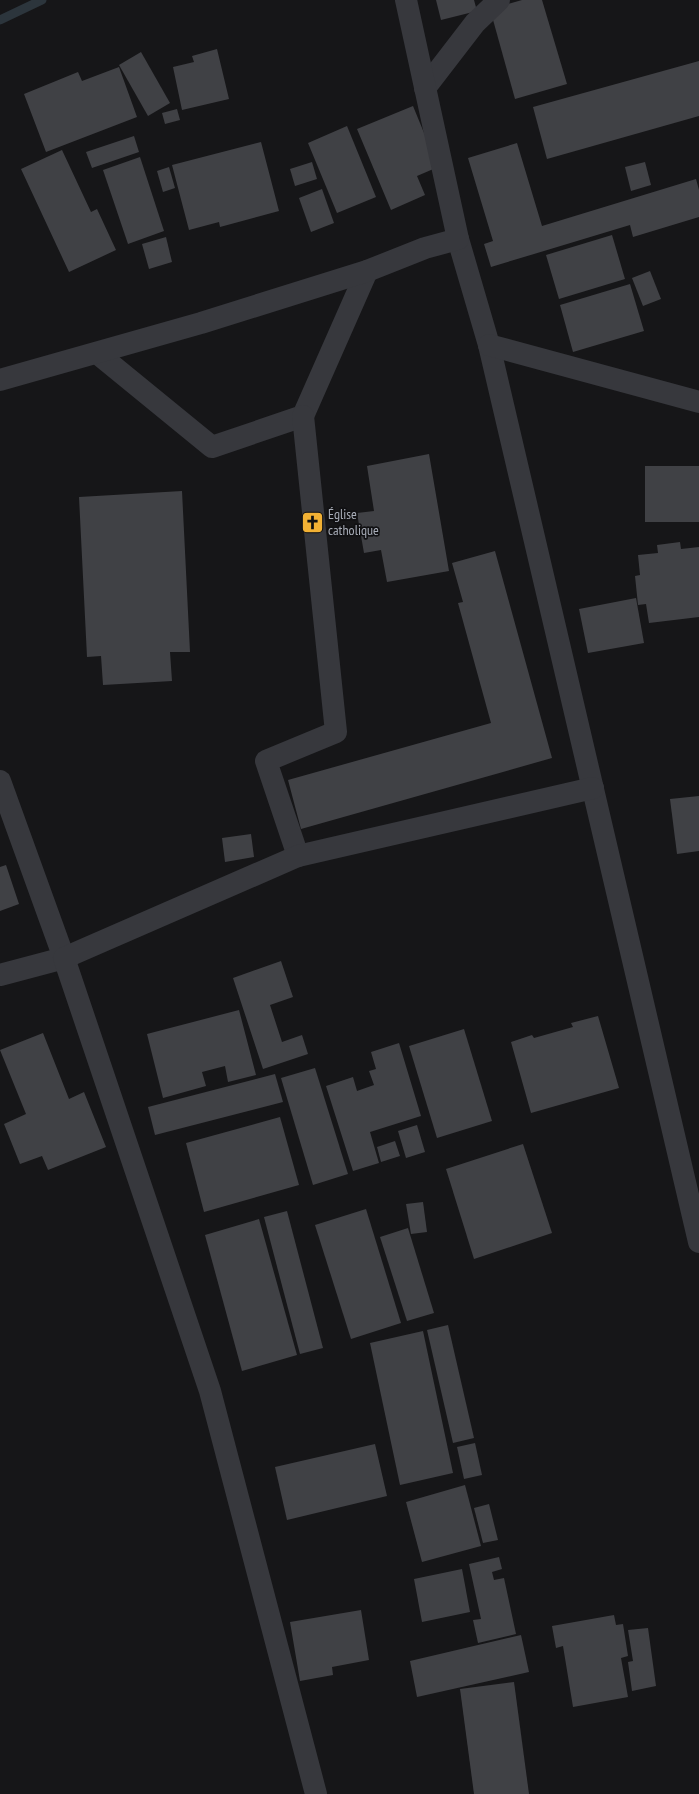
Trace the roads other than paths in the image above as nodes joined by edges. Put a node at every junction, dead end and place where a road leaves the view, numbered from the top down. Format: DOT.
graph roads {
  1 [pos="406,0"];
  2 [pos="499,0"];
  3 [pos="425,88"];
  4 [pos="458,239"];
  5 [pos="367,271"];
  6 [pos="489,345"];
  7 [pos="97,353"];
  8 [pos="0,380"];
  9 [pos="699,402"];
  10 [pos="303,416"];
  11 [pos="0,781"];
  12 [pos="593,788"];
  13 [pos="298,856"];
  14 [pos="64,958"];
  15 [pos="0,975"];
  16 [pos="699,1242"];
  17 [pos="316,1794"];
  1 -- 3 [label="street"];
  2 -- 3 [label="street"];
  3 -- 4 [label="street"];
  4 -- 5 [label="street"];
  4 -- 6 [label="street"];
  5 -- 7 [label="street"];
  5 -- 10 [label="street"];
  6 -- 9 [label="street"];
  6 -- 12 [label="street"];
  7 -- 8 [label="street"];
  7 -- 10 [label="street"];
  10 -- 13 [label="street"];
  11 -- 14 [label="street"];
  12 -- 13 [label="street"];
  12 -- 16 [label="street"];
  13 -- 14 [label="street"];
  14 -- 15 [label="street"];
  14 -- 17 [label="street"];
}
